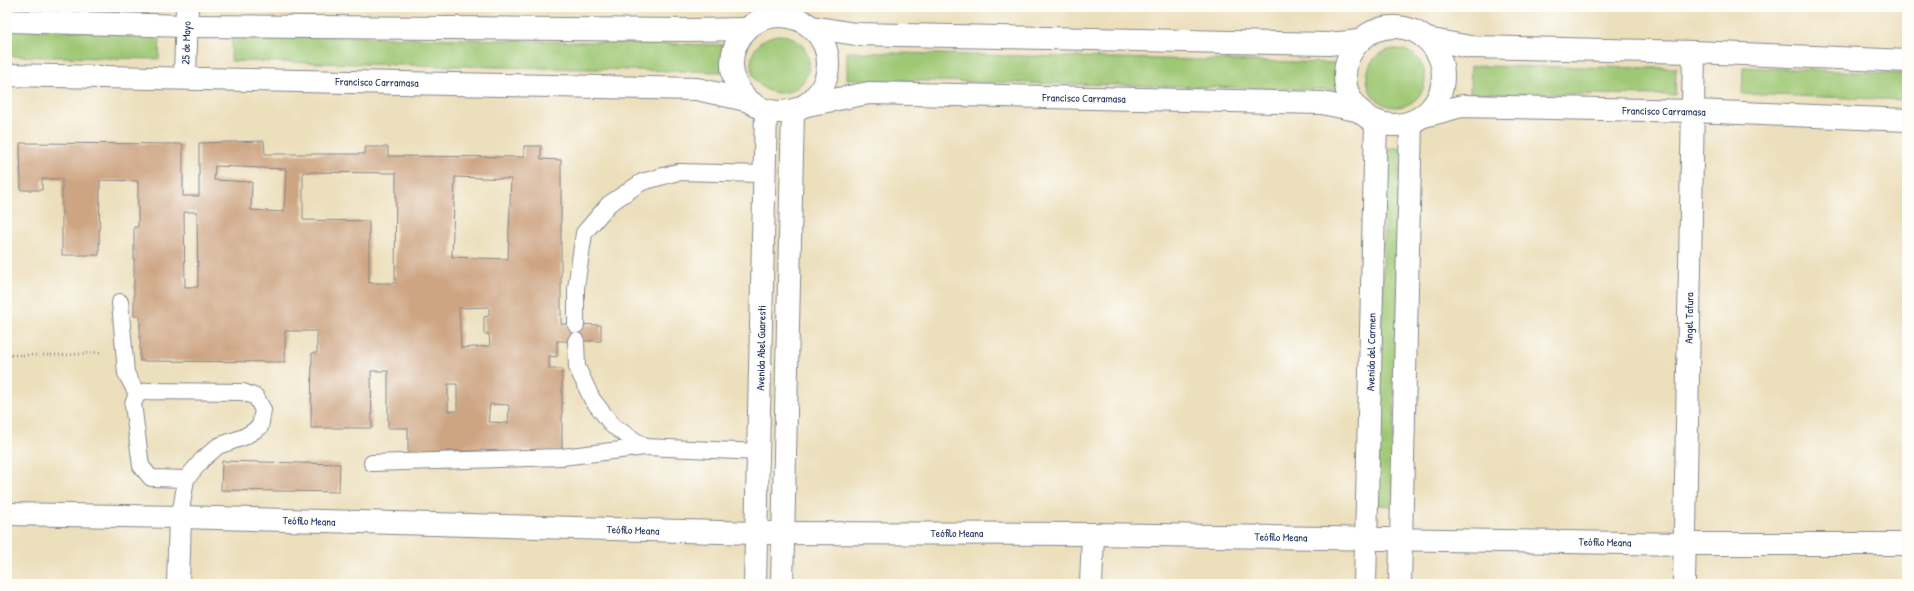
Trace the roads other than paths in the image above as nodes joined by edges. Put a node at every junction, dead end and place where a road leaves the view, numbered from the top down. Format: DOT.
graph roads {
  1 [pos="779,11"];
  2 [pos="187,16"];
  3 [pos="7,21"];
  4 [pos="812,27"];
  5 [pos="746,29"];
  6 [pos="1427,39"];
  7 [pos="1360,41"];
  8 [pos="1694,52"];
  9 [pos="1907,61"];
  10 [pos="7,75"];
  11 [pos="185,78"];
  12 [pos="746,100"];
  13 [pos="800,108"];
  14 [pos="766,111"];
  15 [pos="1693,111"];
  16 [pos="1368,116"];
  17 [pos="1416,120"];
  18 [pos="1907,120"];
  19 [pos="764,174"];
  20 [pos="120,302"];
  21 [pos="576,324"];
  22 [pos="576,341"];
  23 [pos="137,394"];
  24 [pos="645,447"];
  25 [pos="759,452"];
  26 [pos="372,463"];
  27 [pos="186,479"];
  28 [pos="7,514"];
  29 [pos="180,517"];
  30 [pos="755,533"];
  31 [pos="783,533"];
  32 [pos="1093,534"];
  33 [pos="1366,538"];
  34 [pos="1401,539"];
  35 [pos="1685,544"];
  36 [pos="1907,544"];
  37 [pos="178,584"];
  38 [pos="755,584"];
  39 [pos="782,584"];
  40 [pos="1091,584"];
  41 [pos="1365,584"];
  42 [pos="1400,584"];
  43 [pos="1684,584"];
  1 -- 4 [label="main road"];
  1 -- 5 [label="main road"];
  2 -- 3 [label="main road"];
  2 -- 5 [label="main road"];
  2 -- 11 [label="main road, 25 de Mayo"];
  4 -- 7 [label="main road"];
  4 -- 13 [label="main road"];
  5 -- 12 [label="main road"];
  6 -- 7 [label="main road"];
  6 -- 8 [label="main road"];
  6 -- 17 [label="main road"];
  7 -- 16 [label="main road"];
  8 -- 9 [label="main road"];
  8 -- 15 [label="main road, Angel Tafura"];
  10 -- 11 [label="main road, Francisco Carramasa"];
  11 -- 12 [label="main road, Francisco Carramasa"];
  12 -- 14 [label="main road"];
  13 -- 14 [label="main road"];
  13 -- 16 [label="main road, Francisco Carramasa"];
  13 -- 31 [label="main road"];
  14 -- 19 [label="main road, Avenida Abel Guaresti"];
  15 -- 17 [label="main road, Francisco Carramasa"];
  15 -- 18 [label="main road, Francisco Carramasa"];
  15 -- 35 [label="main road, Angel Tafura"];
  16 -- 17 [label="main road"];
  16 -- 33 [label="main road, Avenida del Carmen"];
  17 -- 34 [label="main road"];
  19 -- 21 [label="lane"];
  19 -- 25 [label="main road, Avenida Abel Guaresti"];
  20 -- 23 [label="lane"];
  22 -- 24 [label="lane"];
  23 -- 27 [label="lane"];
  23 -- 27 [label="lane"];
  24 -- 25 [label="lane"];
  24 -- 26 [label="lane"];
  25 -- 30 [label="main road, Avenida Abel Guaresti"];
  27 -- 29 [label="lane"];
  28 -- 29 [label="main road, Teófilo Meana"];
  29 -- 30 [label="main road, Teófilo Meana"];
  29 -- 37 [label="main road"];
  30 -- 31 [label="main road, Teófilo Meana"];
  30 -- 38 [label="main road, Avenida Abel Guaresti"];
  31 -- 32 [label="main road, Teófilo Meana"];
  31 -- 39 [label="main road"];
  32 -- 33 [label="main road, Teófilo Meana"];
  32 -- 40 [label="main road"];
  33 -- 34 [label="main road, Teófilo Meana"];
  33 -- 41 [label="main road, Avenida del Carmen"];
  34 -- 35 [label="main road, Teófilo Meana"];
  34 -- 42 [label="main road"];
  35 -- 36 [label="main road, Teófilo Meana"];
  35 -- 43 [label="main road, Angel Tafura"];
}
